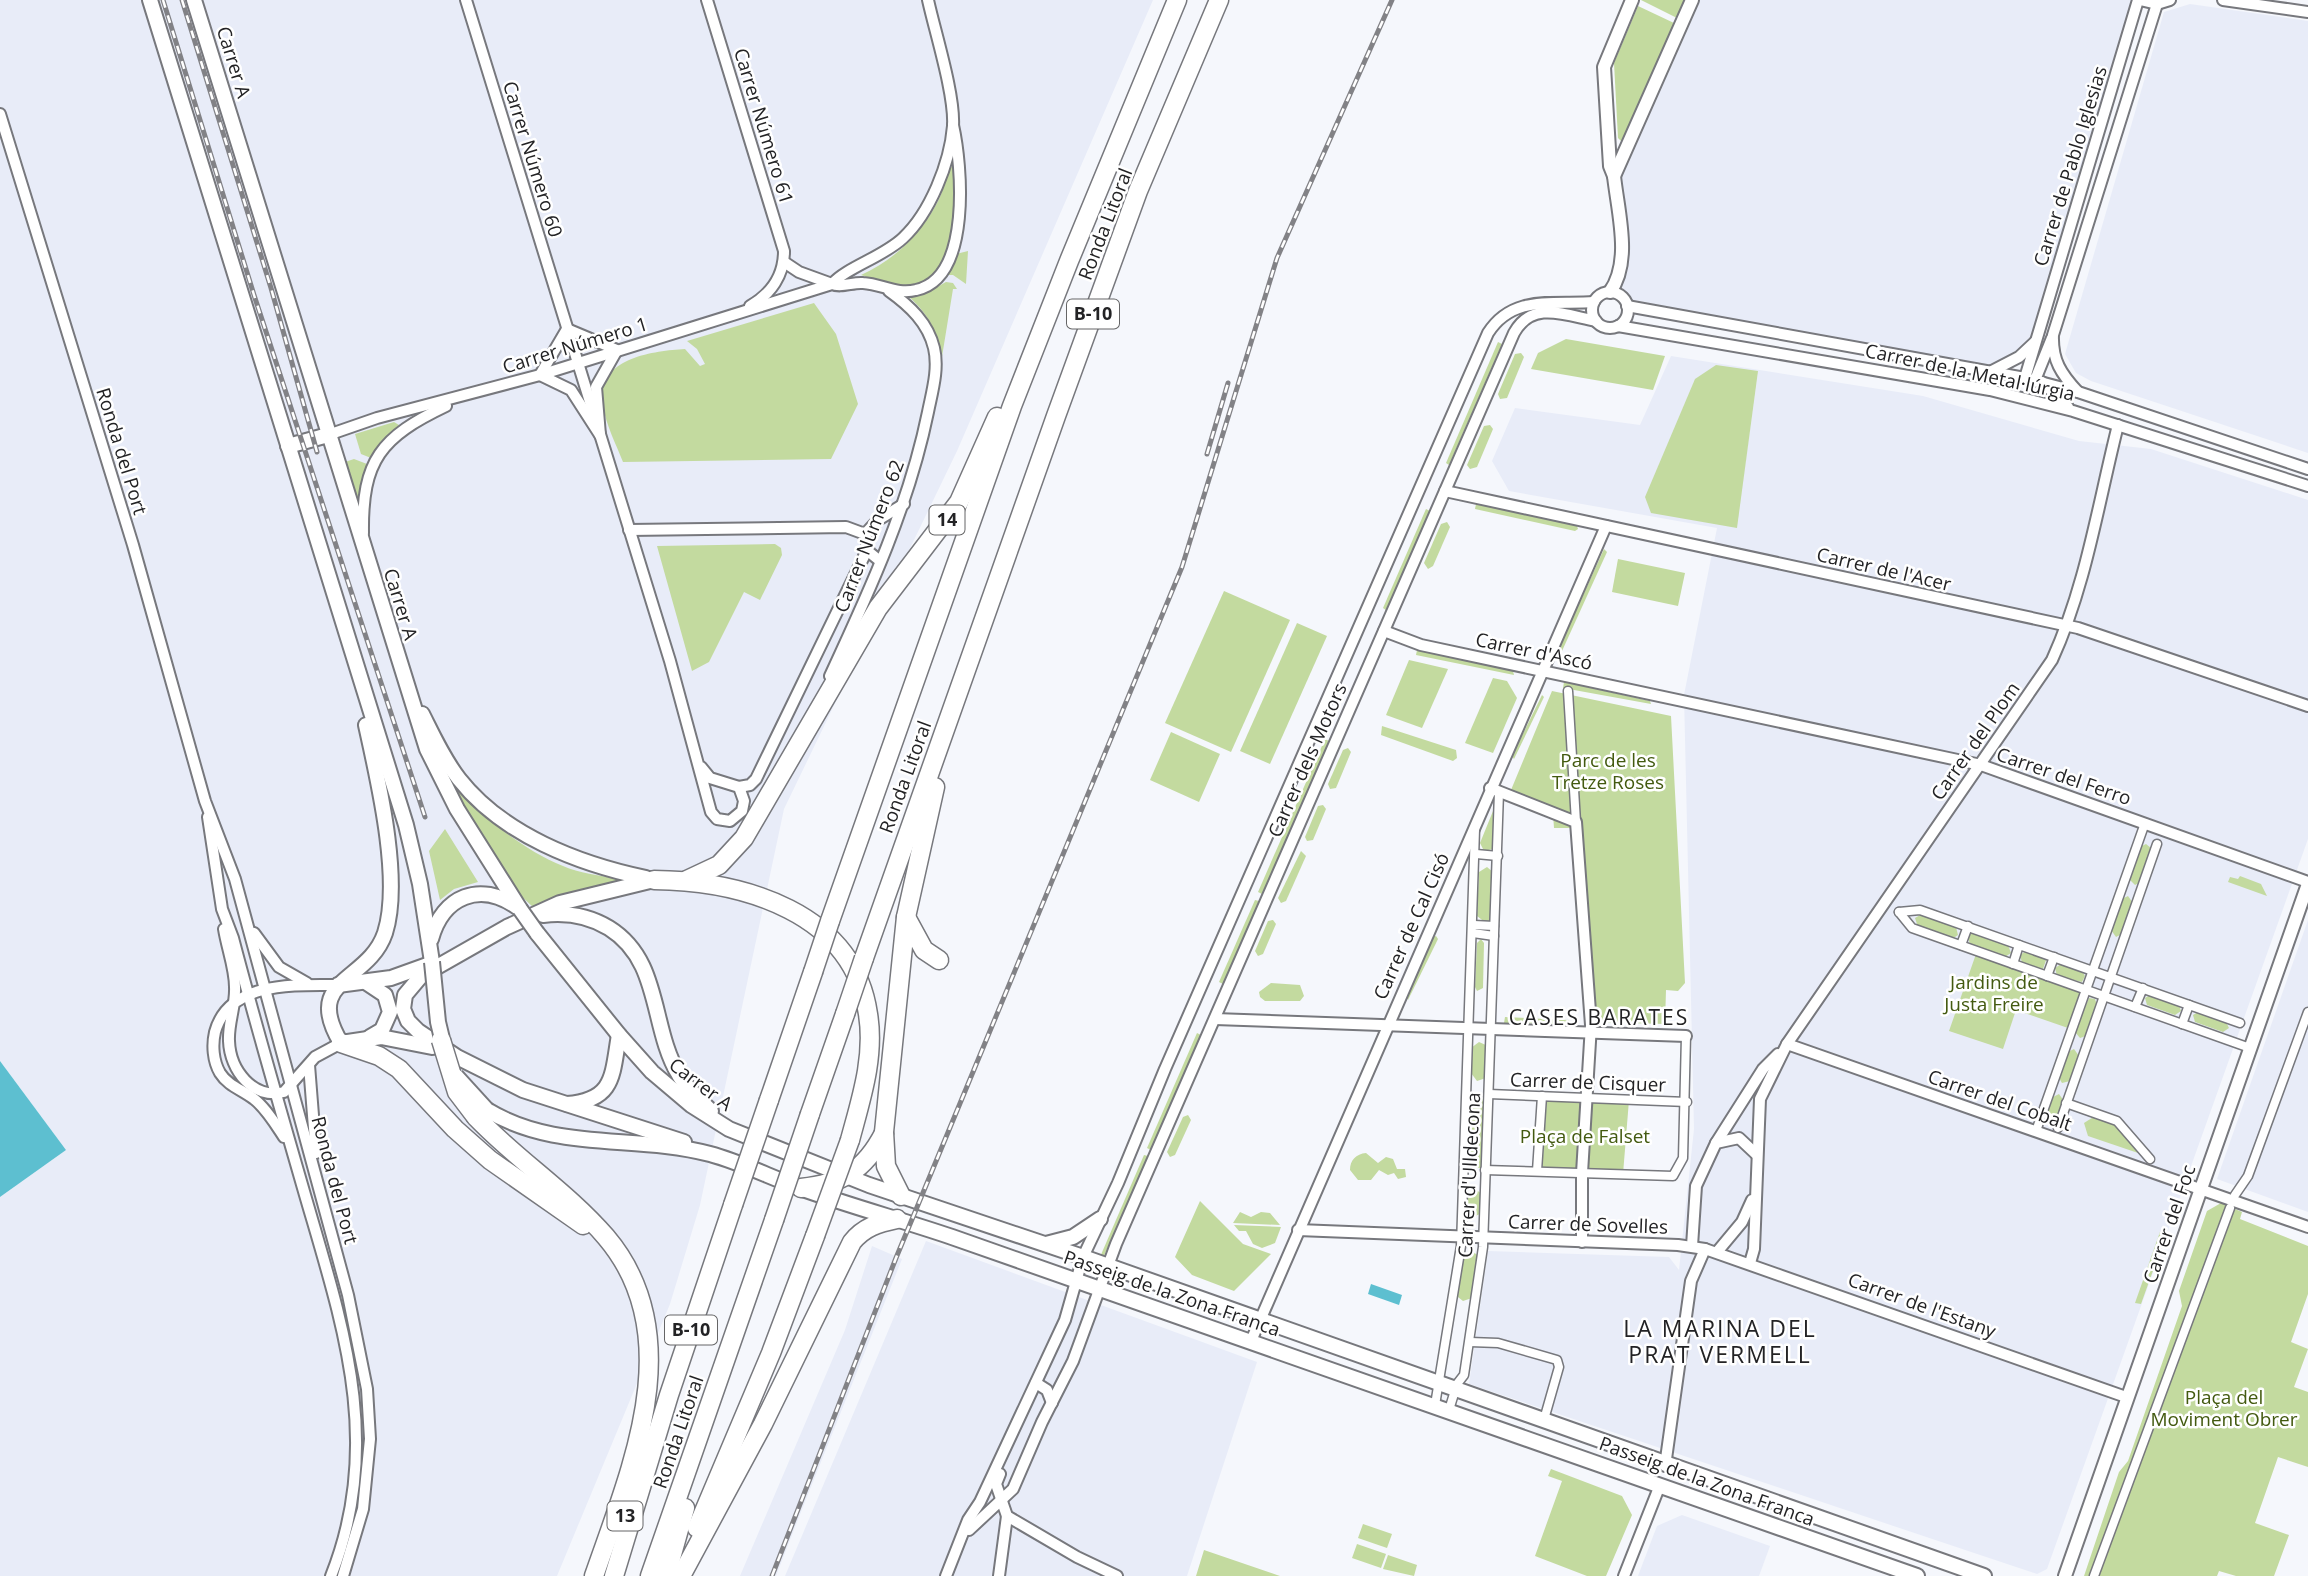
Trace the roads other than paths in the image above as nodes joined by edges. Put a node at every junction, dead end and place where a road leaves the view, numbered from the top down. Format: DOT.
graph roads {
  1 [pos="150,0"];
  2 [pos="466,0"];
  3 [pos="706,0"];
  4 [pos="928,0"];
  5 [pos="1177,0"];
  6 [pos="1219,0"];
  7 [pos="1632,0"];
  8 [pos="1692,0"];
  9 [pos="2139,0"];
  10 [pos="2170,0"];
  11 [pos="2223,0"];
  12 [pos="195,2"];
  13 [pos="2157,4"];
  14 [pos="2308,12"];
  15 [pos="0,114"];
  16 [pos="953,125"];
  17 [pos="1614,176"];
  18 [pos="1069,261"];
  19 [pos="784,262"];
  20 [pos="832,284"];
  21 [pos="887,289"];
  22 [pos="1610,292"];
  23 [pos="1594,302"];
  24 [pos="1627,306"];
  25 [pos="736,315"];
  26 [pos="1596,321"];
  27 [pos="1618,326"];
  28 [pos="567,329"];
  29 [pos="2053,335"];
  30 [pos="2035,342"];
  31 [pos="617,350"];
  32 [pos="577,363"];
  33 [pos="1992,371"];
  34 [pos="2009,374"];
  35 [pos="540,375"];
  36 [pos="2032,377"];
  37 [pos="1990,390"];
  38 [pos="2078,392"];
  39 [pos="467,396"];
  40 [pos="2073,411"];
  41 [pos="2118,425"];
  42 [pos="328,435"];
  43 [pos="600,435"];
  44 [pos="288,446"];
  45 [pos="2308,468"];
  46 [pos="2308,486"];
  47 [pos="1445,491"];
  48 [pos="904,504"];
  49 [pos="1606,526"];
  50 [pos="629,530"];
  51 [pos="865,534"];
  52 [pos="363,548"];
  53 [pos="868,548"];
  54 [pos="880,561"];
  55 [pos="2068,626"];
  56 [pos="1384,631"];
  57 [pos="345,632"];
  58 [pos="980,633"];
  59 [pos="1542,670"];
  60 [pos="402,677"];
  61 [pos="1568,691"];
  62 [pos="1678,700"];
  63 [pos="2308,706"];
  64 [pos="788,759"];
  65 [pos="1981,765"];
  66 [pos="701,767"];
  67 [pos="739,787"];
  68 [pos="1495,790"];
  69 [pos="205,801"];
  70 [pos="1475,822"];
  71 [pos="1576,822"];
  72 [pos="2145,823"];
  73 [pos="2157,844"];
  74 [pos="1476,853"];
  75 [pos="1498,856"];
  76 [pos="654,880"];
  77 [pos="687,880"];
  78 [pos="2308,883"];
  79 [pos="2123,887"];
  80 [pos="2140,892"];
  81 [pos="222,909"];
  82 [pos="521,914"];
  83 [pos="245,917"];
  84 [pos="906,917"];
  85 [pos="1494,926"];
  86 [pos="1968,926"];
  87 [pos="1474,929"];
  88 [pos="1494,936"];
  89 [pos="430,940"];
  90 [pos="2105,940"];
  91 [pos="1961,945"];
  92 [pos="2019,945"];
  93 [pos="2121,946"];
  94 [pos="452,956"];
  95 [pos="2054,957"];
  96 [pos="939,960"];
  97 [pos="2013,964"];
  98 [pos="2094,971"];
  99 [pos="2047,976"];
  100 [pos="2111,977"];
  101 [pos="368,983"];
  102 [pos="313,985"];
  103 [pos="336,985"];
  104 [pos="2143,988"];
  105 [pos="265,989"];
  106 [pos="2087,990"];
  107 [pos="248,995"];
  108 [pos="2104,996"];
  109 [pos="2189,1004"];
  110 [pos="234,1005"];
  111 [pos="2135,1007"];
  112 [pos="2308,1012"];
  113 [pos="1216,1019"];
  114 [pos="2240,1023"];
  115 [pos="1387,1024"];
  116 [pos="2182,1024"];
  117 [pos="1468,1027"];
  118 [pos="1487,1027"];
  119 [pos="1591,1032"];
  120 [pos="619,1035"];
  121 [pos="1686,1036"];
  122 [pos="365,1038"];
  123 [pos="441,1040"];
  124 [pos="2069,1040"];
  125 [pos="341,1043"];
  126 [pos="1787,1044"];
  127 [pos="2086,1046"];
  128 [pos="2250,1048"];
  129 [pos="457,1057"];
  130 [pos="309,1065"];
  131 [pos="2053,1086"];
  132 [pos="292,1087"];
  133 [pos="2070,1092"];
  134 [pos="275,1094"];
  135 [pos="1489,1094"];
  136 [pos="1542,1096"];
  137 [pos="1587,1098"];
  138 [pos="1687,1102"];
  139 [pos="2066,1103"];
  140 [pos="562,1105"];
  141 [pos="482,1114"];
  142 [pos="2058,1128"];
  143 [pos="729,1129"];
  144 [pos="2036,1131"];
  145 [pos="884,1132"];
  146 [pos="1716,1143"];
  147 [pos="712,1154"];
  148 [pos="1756,1154"];
  149 [pos="294,1158"];
  150 [pos="2150,1159"];
  151 [pos="1485,1170"];
  152 [pos="1537,1171"];
  153 [pos="1582,1173"];
  154 [pos="845,1176"];
  155 [pos="319,1184"];
  156 [pos="802,1188"];
  157 [pos="1756,1189"];
  158 [pos="2202,1190"];
  159 [pos="2237,1192"];
  160 [pos="901,1196"];
  161 [pos="2230,1211"];
  162 [pos="897,1219"];
  163 [pos="1100,1219"];
  164 [pos="2308,1227"];
  165 [pos="1298,1230"];
  166 [pos="1483,1237"];
  167 [pos="1465,1238"];
  168 [pos="1582,1242"];
  169 [pos="1046,1244"];
  170 [pos="1692,1246"];
  171 [pos="617,1250"];
  172 [pos="1711,1250"];
  173 [pos="1083,1257"];
  174 [pos="1750,1263"];
  175 [pos="1107,1267"];
  176 [pos="1075,1280"];
  177 [pos="1099,1288"];
  178 [pos="1259,1320"];
  179 [pos="1251,1341"];
  180 [pos="1470,1342"];
  181 [pos="1036,1383"];
  182 [pos="1438,1384"];
  183 [pos="1455,1390"];
  184 [pos="713,1392"];
  185 [pos="2126,1397"];
  186 [pos="1052,1402"];
  187 [pos="1442,1408"];
  188 [pos="1545,1416"];
  189 [pos="649,1456"];
  190 [pos="1002,1456"];
  191 [pos="1665,1466"];
  192 [pos="1660,1485"];
  193 [pos="1002,1502"];
  194 [pos="1007,1516"];
  195 [pos="963,1538"];
  196 [pos="1088,1562"];
  197 [pos="331,1576"];
  198 [pos="343,1576"];
  199 [pos="594,1576"];
  200 [pos="601,1576"];
  201 [pos="614,1576"];
  202 [pos="650,1576"];
  203 [pos="666,1576"];
  204 [pos="679,1576"];
  205 [pos="946,1576"];
  206 [pos="999,1576"];
  207 [pos="1086,1576"];
  208 [pos="1118,1576"];
  209 [pos="1624,1576"];
  210 [pos="1917,1576"];
  211 [pos="1984,1576"];
  212 [pos="2065,1576"];
  213 [pos="2094,1576"];
  1 -- 44 [label="main road"];
  2 -- 28 [label="street, Carrer Número 60"];
  3 -- 19 [label="street, Carrer Número 61"];
  4 -- 16 [label="street"];
  5 -- 18 [label="highway, Ronda Litoral / B-10"];
  6 -- 58 [label="highway, Ronda Litoral / B-10"];
  7 -- 17 [label="street"];
  8 -- 17 [label="street"];
  9 -- 13 [label="street"];
  9 -- 30 [label="street, Carrer de Pablo Iglesias"];
  10 -- 13 [label="street"];
  11 -- 14 [label="street"];
  12 -- 42 [label="main road, Carrer A"];
  13 -- 29 [label="street, Carrer de Pablo Iglesias"];
  15 -- 69 [label="street, Ronda del Port"];
  16 -- 20 [label="street"];
  16 -- 21 [label="street"];
  17 -- 22 [label="street"];
  18 -- 64 [label="highway, 14"];
  18 -- 189 [label="highway, Ronda Litoral / B-10, bridge"];
  19 -- 20 [label="street"];
  19 -- 25 [label="street"];
  20 -- 21 [label="street"];
  20 -- 25 [label="street, Carrer Número 1"];
  21 -- 48 [label="street, Carrer Número 62"];
  22 -- 23 [label="street"];
  22 -- 24 [label="street"];
  23 -- 26 [label="street"];
  23 -- 163 [label="street, Carrer dels Motors"];
  24 -- 27 [label="street"];
  24 -- 33 [label="street, Carrer de la Metal·lúrgia"];
  25 -- 31 [label="street, Carrer Número 1"];
  26 -- 27 [label="street"];
  26 -- 47 [label="street, Carrer dels Motors"];
  27 -- 37 [label="street, Carrer de la Metal·lúrgia"];
  28 -- 31 [label="street"];
  28 -- 32 [label="street, Carrer Número 60"];
  28 -- 35 [label="street"];
  29 -- 36 [label="street, Carrer de Pablo Iglesias"];
  29 -- 38 [label="street, Carrer de Pablo Iglesias"];
  30 -- 33 [label="street"];
  30 -- 36 [label="street, Carrer de Pablo Iglesias"];
  31 -- 32 [label="street, Carrer Número 1"];
  31 -- 43 [label="street, Carrer Número 60"];
  32 -- 35 [label="street, Carrer Número 1"];
  32 -- 43 [label="street, Carrer Número 60"];
  33 -- 34 [label="street, Carrer de la Metal·lúrgia"];
  34 -- 36 [label="street, Carrer de la Metal·lúrgia"];
  34 -- 37 [label="street"];
  35 -- 39 [label="street, Carrer Número 1"];
  35 -- 43 [label="street, Carrer Número 60"];
  36 -- 38 [label="street, Carrer de la Metal·lúrgia"];
  36 -- 40 [label="street"];
  37 -- 40 [label="street, Carrer de la Metal·lúrgia"];
  38 -- 45 [label="street, Carrer de la Metal·lúrgia"];
  39 -- 42 [label="street, Carrer Número 1"];
  39 -- 52 [label="street"];
  40 -- 41 [label="street, Carrer de la Metal·lúrgia"];
  41 -- 46 [label="street, Carrer de la Metal·lúrgia"];
  41 -- 55 [label="street, Carrer del Plom"];
  42 -- 44 [label="main road"];
  42 -- 52 [label="main road, Carrer A"];
  43 -- 50 [label="street, Carrer Número 60"];
  44 -- 57 [label="main road"];
  47 -- 49 [label="street, Carrer de l'Acer"];
  47 -- 56 [label="street, Carrer dels Motors"];
  48 -- 51 [label="street"];
  48 -- 54 [label="street, Carrer Número 62"];
  49 -- 55 [label="street, Carrer de l'Acer"];
  49 -- 59 [label="street, Carrer de Cal Cisó"];
  50 -- 51 [label="street"];
  50 -- 66 [label="street, Carrer Número 60"];
  51 -- 53 [label="street"];
  52 -- 60 [label="main road, Carrer A"];
  53 -- 54 [label="street"];
  53 -- 67 [label="street"];
  54 -- 64 [label="street, Carrer Número 62"];
  55 -- 63 [label="street, Carrer de l'Acer"];
  55 -- 65 [label="street, Carrer del Plom"];
  56 -- 59 [label="street, Carrer d'Ascó"];
  56 -- 113 [label="street, Carrer dels Motors"];
  57 -- 89 [label="main road"];
  57 -- 103 [label="main road"];
  58 -- 84 [label="highway"];
  58 -- 184 [label="highway, Ronda Litoral / B-10, bridge"];
  59 -- 62 [label="street, Carrer d'Ascó"];
  59 -- 68 [label="street, Carrer de Cal Cisó"];
  60 -- 76 [label="main road"];
  60 -- 82 [label="main road, Carrer A"];
  61 -- 71 [label="street"];
  62 -- 65 [label="street, Carrer del Ferro"];
  64 -- 77 [label="highway"];
  65 -- 72 [label="street, Carrer del Ferro"];
  65 -- 126 [label="street, Carrer del Plom"];
  66 -- 67 [label="street"];
  66 -- 67 [label="street, Carrer Número 60"];
  68 -- 70 [label="street, Carrer de Cal Cisó"];
  68 -- 71 [label="street"];
  68 -- 75 [label="street, Carrer d'Ulldecona"];
  69 -- 81 [label="street, Ronda del Port"];
  69 -- 83 [label="street, Ronda del Port"];
  70 -- 74 [label="street, Carrer d'Ulldecona"];
  70 -- 115 [label="street, Carrer de Cal Cisó"];
  71 -- 119 [label="street"];
  72 -- 78 [label="street, Carrer del Ferro"];
  72 -- 79 [label="street"];
  73 -- 80 [label="street"];
  74 -- 75 [label="street"];
  74 -- 87 [label="street, Carrer d'Ulldecona"];
  75 -- 85 [label="street, Carrer d'Ulldecona"];
  76 -- 77 [label="highway"];
  76 -- 82 [label="main road"];
  77 -- 204 [label="highway, bridge"];
  78 -- 128 [label="street, Carrer del Foc"];
  79 -- 80 [label="street"];
  79 -- 90 [label="street"];
  80 -- 93 [label="street"];
  81 -- 107 [label="street, Ronda del Port"];
  81 -- 110 [label="street"];
  82 -- 89 [label="main road"];
  82 -- 94 [label="main road"];
  82 -- 120 [label="main road, Carrer A, bridge"];
  82 -- 143 [label="main road"];
  83 -- 102 [label="street"];
  83 -- 105 [label="street, Ronda del Port"];
  84 -- 96 [label="highway"];
  84 -- 145 [label="highway"];
  85 -- 87 [label="street"];
  85 -- 88 [label="street, Carrer d'Ulldecona"];
  86 -- 91 [label="street"];
  86 -- 91 [label="street"];
  86 -- 92 [label="street"];
  87 -- 88 [label="street"];
  87 -- 117 [label="street, Carrer d'Ulldecona"];
  88 -- 118 [label="street, Carrer d'Ulldecona"];
  89 -- 123 [label="main road, bridge"];
  90 -- 93 [label="street"];
  90 -- 98 [label="street"];
  91 -- 97 [label="street"];
  92 -- 95 [label="street"];
  92 -- 97 [label="street"];
  93 -- 100 [label="street"];
  94 -- 101 [label="main road"];
  94 -- 129 [label="main road"];
  95 -- 98 [label="street"];
  95 -- 99 [label="street"];
  97 -- 99 [label="street"];
  98 -- 100 [label="street"];
  98 -- 106 [label="street"];
  99 -- 106 [label="street"];
  100 -- 104 [label="street"];
  100 -- 108 [label="street"];
  101 -- 103 [label="main road"];
  101 -- 122 [label="main road"];
  102 -- 103 [label="street"];
  102 -- 105 [label="street"];
  103 -- 125 [label="main road"];
  104 -- 109 [label="street"];
  104 -- 111 [label="street"];
  105 -- 107 [label="street"];
  105 -- 132 [label="street, Ronda del Port"];
  106 -- 108 [label="street"];
  106 -- 124 [label="street"];
  107 -- 110 [label="street"];
  107 -- 134 [label="street, Ronda del Port"];
  108 -- 111 [label="street"];
  108 -- 127 [label="street"];
  109 -- 114 [label="street"];
  109 -- 116 [label="street"];
  110 -- 134 [label="street"];
  110 -- 149 [label="street"];
  111 -- 116 [label="street"];
  112 -- 159 [label="street"];
  113 -- 115 [label="street"];
  113 -- 175 [label="street, Carrer dels Motors"];
  115 -- 117 [label="street"];
  115 -- 165 [label="street, Carrer de Cal Cisó"];
  116 -- 128 [label="street"];
  117 -- 118 [label="street"];
  117 -- 167 [label="street, Carrer d'Ulldecona"];
  118 -- 119 [label="street"];
  118 -- 135 [label="street, Carrer d'Ulldecona"];
  119 -- 121 [label="street"];
  119 -- 137 [label="street"];
  120 -- 140 [label="main road"];
  120 -- 143 [label="main road, Carrer A"];
  121 -- 138 [label="street"];
  122 -- 125 [label="main road"];
  122 -- 129 [label="main road"];
  123 -- 141 [label="highway, bridge"];
  124 -- 127 [label="street"];
  124 -- 131 [label="street"];
  125 -- 130 [label="street"];
  125 -- 171 [label="highway"];
  126 -- 144 [label="street, Carrer del Cobalt"];
  126 -- 146 [label="street"];
  126 -- 148 [label="street"];
  127 -- 133 [label="street"];
  128 -- 158 [label="street, Carrer del Foc"];
  129 -- 140 [label="main road"];
  130 -- 132 [label="street"];
  130 -- 155 [label="street"];
  131 -- 133 [label="street"];
  131 -- 144 [label="street"];
  132 -- 134 [label="street"];
  132 -- 155 [label="street, Ronda del Port"];
  133 -- 139 [label="street"];
  134 -- 149 [label="street, Ronda del Port"];
  135 -- 136 [label="street, Carrer de Cisquer"];
  135 -- 151 [label="street, Carrer d'Ulldecona"];
  136 -- 137 [label="street, Carrer de Cisquer"];
  136 -- 152 [label="street"];
  137 -- 138 [label="street, Carrer de Cisquer"];
  137 -- 153 [label="street"];
  138 -- 153 [label="street"];
  139 -- 142 [label="street"];
  139 -- 150 [label="street"];
  140 -- 147 [label="main road"];
  141 -- 147 [label="main road, Passeig de la Zona Franca"];
  141 -- 171 [label="highway"];
  143 -- 154 [label="main road, Passeig de la Zona Franca"];
  144 -- 158 [label="street, Carrer del Cobalt"];
  145 -- 154 [label="highway"];
  145 -- 160 [label="highway"];
  146 -- 148 [label="street"];
  146 -- 170 [label="street"];
  147 -- 156 [label="main road, Passeig de la Zona Franca"];
  148 -- 157 [label="street"];
  149 -- 197 [label="street, Ronda del Port"];
  151 -- 152 [label="street"];
  151 -- 166 [label="street, Carrer d'Ulldecona"];
  152 -- 153 [label="street"];
  153 -- 168 [label="street"];
  154 -- 156 [label="highway"];
  154 -- 160 [label="main road, Passeig de la Zona Franca"];
  155 -- 198 [label="street, Ronda del Port"];
  156 -- 162 [label="main road, Passeig de la Zona Franca"];
  157 -- 172 [label="street"];
  157 -- 174 [label="street"];
  158 -- 164 [label="street, Carrer del Cobalt"];
  158 -- 185 [label="street, Carrer del Foc"];
  160 -- 169 [label="main road, Passeig de la Zona Franca"];
  161 -- 213 [label="street"];
  162 -- 176 [label="main road, Passeig de la Zona Franca"];
  162 -- 204 [label="highway"];
  163 -- 169 [label="main road"];
  163 -- 173 [label="street, Carrer dels Motors"];
  165 -- 167 [label="street, Carrer de Sovelles"];
  165 -- 178 [label="street, Carrer de Cal Cisó"];
  166 -- 167 [label="street, Carrer de Sovelles"];
  166 -- 168 [label="street, Carrer de Sovelles"];
  166 -- 180 [label="street, Carrer d'Ulldecona"];
  167 -- 182 [label="street, Carrer d'Ulldecona"];
  168 -- 170 [label="street, Carrer de Sovelles"];
  169 -- 173 [label="main road, Passeig de la Zona Franca"];
  170 -- 172 [label="street, Carrer de Sovelles"];
  171 -- 199 [label="highway"];
  172 -- 174 [label="street, Carrer de l'Estany"];
  172 -- 191 [label="street"];
  173 -- 175 [label="main road, Passeig de la Zona Franca"];
  173 -- 176 [label="street, Carrer dels Motors"];
  174 -- 185 [label="street, Carrer de l'Estany"];
  175 -- 177 [label="street, Carrer dels Motors"];
  175 -- 178 [label="main road, Passeig de la Zona Franca"];
  176 -- 177 [label="main road, Passeig de la Zona Franca"];
  176 -- 181 [label="street, Carrer dels Motors"];
  177 -- 179 [label="main road, Passeig de la Zona Franca"];
  177 -- 186 [label="street, Carrer dels Motors"];
  178 -- 179 [label="street, Carrer de Cal Cisó"];
  178 -- 182 [label="main road, Passeig de la Zona Franca"];
  179 -- 187 [label="main road, Passeig de la Zona Franca"];
  180 -- 183 [label="street, Carrer d'Ulldecona"];
  180 -- 188 [label="street"];
  181 -- 186 [label="street"];
  181 -- 190 [label="street"];
  182 -- 183 [label="main road, Passeig de la Zona Franca"];
  182 -- 187 [label="street, Carrer d'Ulldecona"];
  183 -- 187 [label="street, Carrer d'Ulldecona"];
  183 -- 191 [label="main road, Passeig de la Zona Franca"];
  184 -- 202 [label="highway, Ronda Litoral / B-10"];
  184 -- 203 [label="highway"];
  185 -- 212 [label="street, Carrer del Foc"];
  186 -- 193 [label="street"];
  187 -- 192 [label="main road, Passeig de la Zona Franca"];
  189 -- 200 [label="highway, 13"];
  189 -- 201 [label="highway, Ronda Litoral / B-10"];
  190 -- 193 [label="street"];
  190 -- 195 [label="street"];
  191 -- 192 [label="main road"];
  191 -- 211 [label="main road, Passeig de la Zona Franca"];
  192 -- 209 [label="street"];
  192 -- 210 [label="main road, Passeig de la Zona Franca"];
  193 -- 194 [label="street"];
  193 -- 195 [label="street"];
  194 -- 196 [label="street"];
  194 -- 206 [label="street"];
  195 -- 205 [label="street"];
  196 -- 207 [label="street"];
  196 -- 208 [label="street"];
}
